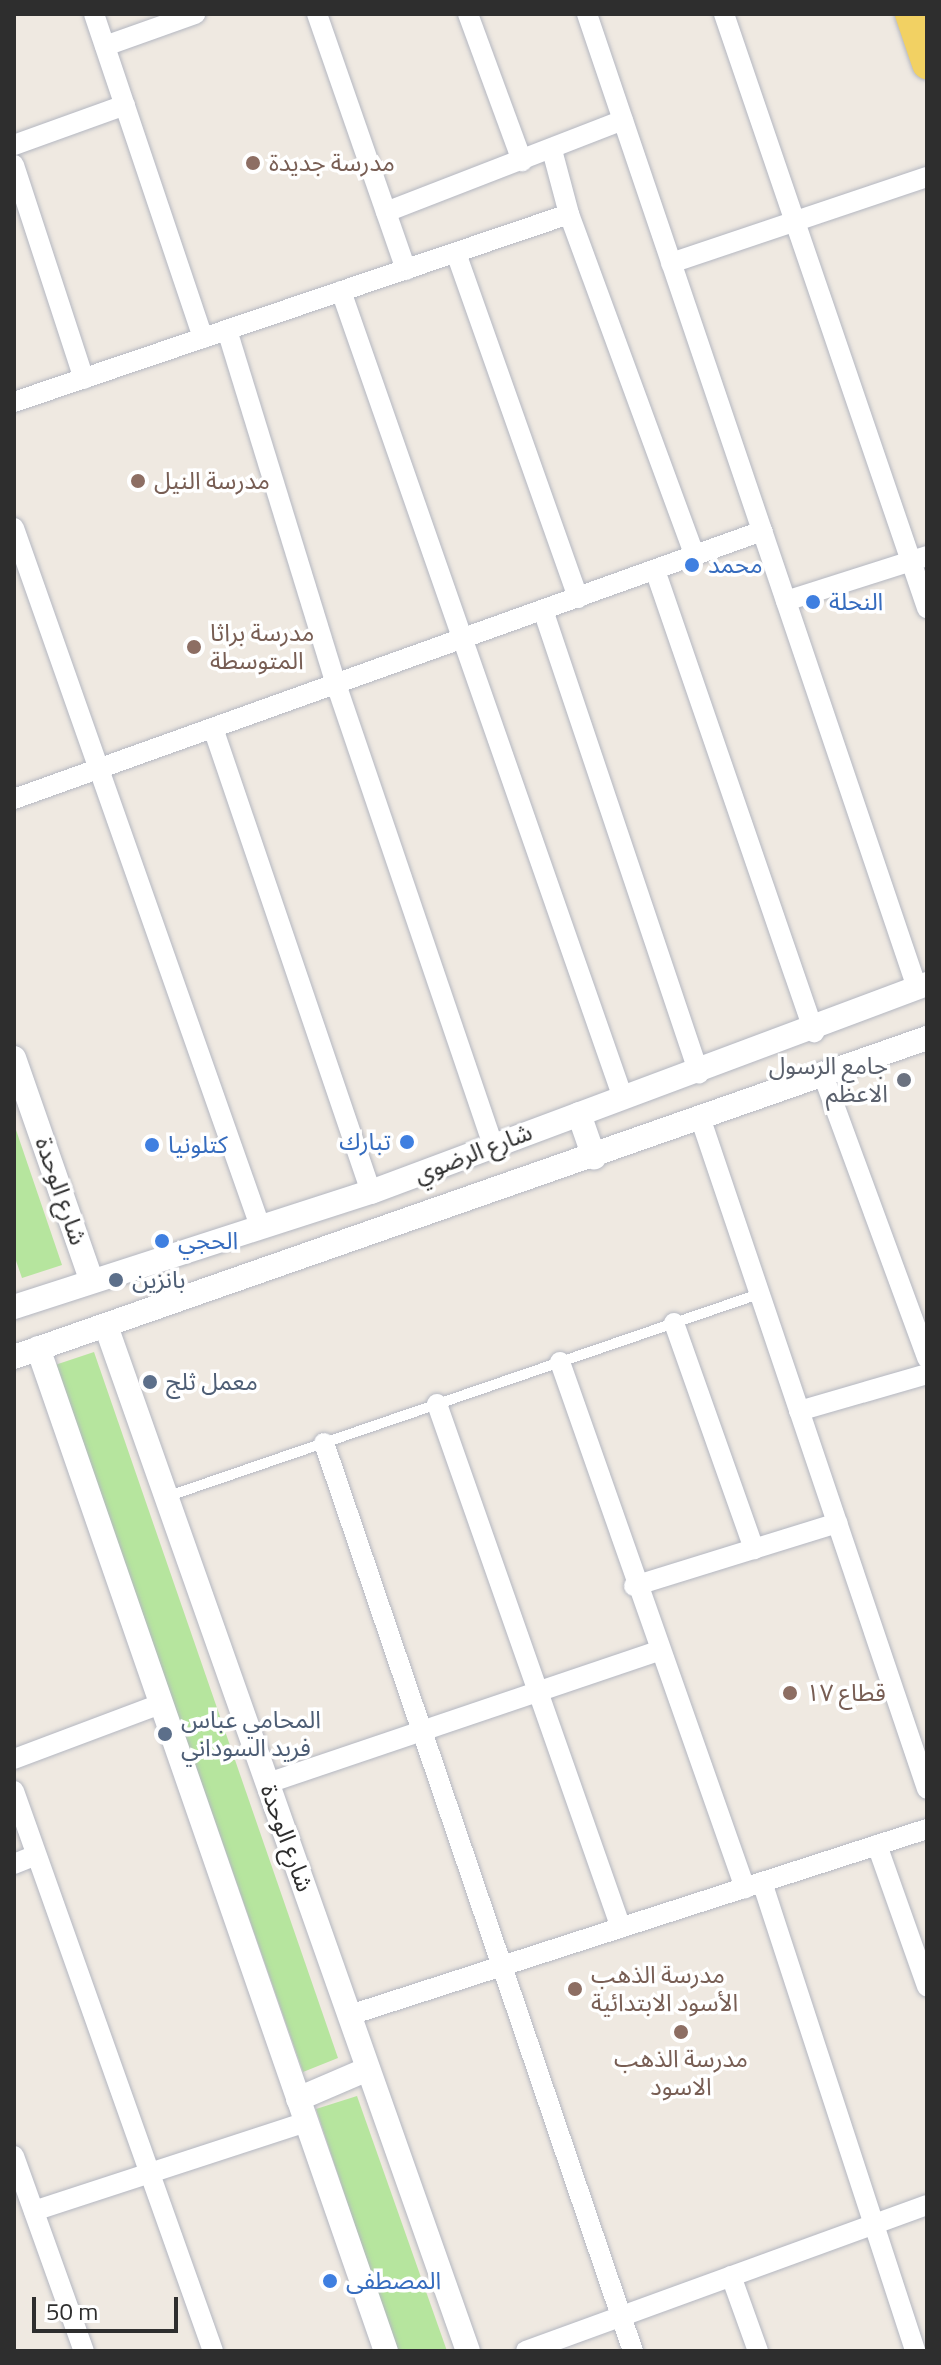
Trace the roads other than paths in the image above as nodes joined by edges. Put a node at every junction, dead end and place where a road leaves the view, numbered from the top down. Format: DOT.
graph roads {
  1 [pos="94,14"];
  2 [pos="195,14"];
  3 [pos="317,14"];
  4 [pos="468,14"];
  5 [pos="587,14"];
  6 [pos="724,14"];
  7 [pos="910,14"];
  8 [pos="105,46"];
  9 [pos="927,64"];
  10 [pos="125,105"];
  11 [pos="623,120"];
  12 [pos="14,145"];
  13 [pos="552,150"];
  14 [pos="522,161"];
  15 [pos="14,165"];
  16 [pos="927,177"];
  17 [pos="386,212"];
  18 [pos="569,214"];
  19 [pos="797,221"];
  20 [pos="456,253"];
  21 [pos="671,263"];
  22 [pos="406,270"];
  23 [pos="341,291"];
  24 [pos="227,330"];
  25 [pos="203,338"];
  26 [pos="84,379"];
  27 [pos="14,402"];
  28 [pos="14,528"];
  29 [pos="762,531"];
  30 [pos="695,556"];
  31 [pos="919,558"];
  32 [pos="655,570"];
  33 [pos="578,598"];
  34 [pos="786,601"];
  35 [pos="927,608"];
  36 [pos="543,610"];
  37 [pos="463,639"];
  38 [pos="336,684"];
  39 [pos="213,728"];
  40 [pos="99,769"];
  41 [pos="14,799"];
  42 [pos="922,986"];
  43 [pos="814,1032"];
  44 [pos="927,1038"];
  45 [pos="14,1058"];
  46 [pos="822,1072"];
  47 [pos="699,1073"];
  48 [pos="623,1098"];
  49 [pos="579,1114"];
  50 [pos="701,1120"];
  51 [pos="493,1144"];
  52 [pos="594,1157"];
  53 [pos="371,1192"];
  54 [pos="260,1226"];
  55 [pos="91,1279"];
  56 [pos="759,1294"];
  57 [pos="14,1307"];
  58 [pos="674,1323"];
  59 [pos="106,1326"];
  60 [pos="38,1348"];
  61 [pos="14,1357"];
  62 [pos="927,1358"];
  63 [pos="560,1362"];
  64 [pos="927,1374"];
  65 [pos="437,1404"];
  66 [pos="799,1411"];
  67 [pos="324,1443"];
  68 [pos="166,1497"];
  69 [pos="837,1523"];
  70 [pos="754,1549"];
  71 [pos="634,1586"];
  72 [pos="658,1651"];
  73 [pos="537,1689"];
  74 [pos="160,1704"];
  75 [pos="421,1729"];
  76 [pos="920,1748"];
  77 [pos="14,1759"];
  78 [pos="268,1783"];
  79 [pos="927,1789"];
  80 [pos="14,1791"];
  81 [pos="927,1829"];
  82 [pos="877,1845"];
  83 [pos="34,1856"];
  84 [pos="14,1864"];
  85 [pos="753,1885"];
  86 [pos="621,1928"];
  87 [pos="502,1966"];
  88 [pos="927,1986"];
  89 [pos="350,2015"];
  90 [pos="368,2069"];
  91 [pos="302,2110"];
  92 [pos="14,2156"];
  93 [pos="149,2174"];
  94 [pos="927,2205"];
  95 [pos="34,2211"];
  96 [pos="874,2225"];
  97 [pos="731,2276"];
  98 [pos="621,2316"];
  99 [pos="84,2351"];
  100 [pos="213,2351"];
  101 [pos="386,2351"];
  102 [pos="468,2351"];
  103 [pos="526,2351"];
  104 [pos="633,2351"];
  105 [pos="758,2351"];
  106 [pos="915,2351"];
  1 -- 8 [label="street"];
  2 -- 8 [label="street"];
  3 -- 17 [label="street"];
  4 -- 14 [label="street"];
  5 -- 11 [label="street"];
  6 -- 19 [label="street"];
  7 -- 9 [label="main road"];
  8 -- 10 [label="street"];
  10 -- 12 [label="street"];
  10 -- 25 [label="street"];
  11 -- 13 [label="street"];
  11 -- 21 [label="street"];
  13 -- 14 [label="street"];
  13 -- 18 [label="street"];
  14 -- 17 [label="street"];
  15 -- 26 [label="street"];
  16 -- 19 [label="street"];
  17 -- 22 [label="street"];
  18 -- 20 [label="street"];
  18 -- 30 [label="street"];
  19 -- 21 [label="street"];
  19 -- 31 [label="street"];
  20 -- 22 [label="street"];
  20 -- 33 [label="street"];
  21 -- 29 [label="street"];
  22 -- 23 [label="street"];
  23 -- 24 [label="street"];
  23 -- 37 [label="street"];
  24 -- 25 [label="street"];
  24 -- 38 [label="street"];
  25 -- 26 [label="street"];
  26 -- 27 [label="street"];
  28 -- 40 [label="street"];
  29 -- 30 [label="street"];
  29 -- 34 [label="street"];
  30 -- 32 [label="street"];
  31 -- 34 [label="street"];
  31 -- 35 [label="street"];
  32 -- 33 [label="street"];
  32 -- 43 [label="street"];
  33 -- 36 [label="street"];
  34 -- 42 [label="street"];
  36 -- 37 [label="street"];
  36 -- 47 [label="street"];
  37 -- 38 [label="street"];
  37 -- 48 [label="street"];
  38 -- 39 [label="street"];
  38 -- 51 [label="street"];
  39 -- 40 [label="street"];
  39 -- 53 [label="street"];
  40 -- 41 [label="street"];
  40 -- 54 [label="street"];
  42 -- 43 [label="street, شارع الرضوي"];
  43 -- 47 [label="street, شارع الرضوي"];
  44 -- 46 [label="street, شارع الرضوي"];
  45 -- 55 [label="street, شارع الوحدة"];
  46 -- 50 [label="street, شارع الرضوي"];
  46 -- 62 [label="street"];
  47 -- 48 [label="street, شارع الرضوي"];
  48 -- 49 [label="street, شارع الرضوي"];
  49 -- 51 [label="street, شارع الرضوي"];
  49 -- 52 [label="street"];
  50 -- 52 [label="street, شارع الرضوي"];
  50 -- 56 [label="street"];
  51 -- 53 [label="street, شارع الرضوي"];
  52 -- 59 [label="street, شارع الرضوي"];
  53 -- 54 [label="street, شارع الرضوي"];
  54 -- 55 [label="street, شارع الرضوي"];
  55 -- 57 [label="street, شارع الرضوي"];
  56 -- 58 [label="lane"];
  56 -- 66 [label="street"];
  58 -- 63 [label="lane"];
  58 -- 70 [label="street"];
  59 -- 60 [label="street, شارع الرضوي"];
  59 -- 68 [label="street, شارع الوحدة"];
  60 -- 61 [label="street, شارع الرضوي"];
  60 -- 74 [label="street"];
  63 -- 65 [label="lane"];
  63 -- 71 [label="street"];
  64 -- 66 [label="street"];
  65 -- 67 [label="lane"];
  65 -- 73 [label="street"];
  66 -- 69 [label="street"];
  67 -- 68 [label="lane"];
  67 -- 75 [label="street"];
  68 -- 78 [label="street, شارع الوحدة"];
  69 -- 70 [label="street"];
  69 -- 76 [label="street"];
  70 -- 71 [label="street"];
  71 -- 72 [label="street"];
  72 -- 73 [label="street"];
  72 -- 85 [label="street"];
  73 -- 75 [label="street"];
  73 -- 86 [label="street"];
  74 -- 77 [label="street"];
  74 -- 91 [label="street"];
  75 -- 78 [label="street"];
  75 -- 87 [label="street"];
  76 -- 79 [label="street"];
  78 -- 89 [label="street, شارع الوحدة"];
  80 -- 83 [label="street"];
  81 -- 82 [label="street"];
  82 -- 85 [label="street"];
  82 -- 88 [label="street"];
  83 -- 84 [label="street"];
  83 -- 93 [label="street"];
  85 -- 86 [label="street"];
  85 -- 96 [label="street"];
  86 -- 87 [label="street"];
  87 -- 89 [label="street"];
  87 -- 98 [label="street"];
  89 -- 90 [label="street, شارع الوحدة"];
  90 -- 91 [label="street"];
  90 -- 102 [label="street, شارع الوحدة"];
  91 -- 93 [label="street"];
  91 -- 101 [label="street"];
  92 -- 95 [label="street"];
  93 -- 95 [label="street"];
  93 -- 100 [label="street"];
  94 -- 96 [label="street"];
  95 -- 99 [label="street"];
  96 -- 97 [label="street"];
  96 -- 106 [label="street"];
  97 -- 98 [label="street"];
  97 -- 105 [label="street"];
  98 -- 103 [label="street"];
  98 -- 104 [label="street"];
}
